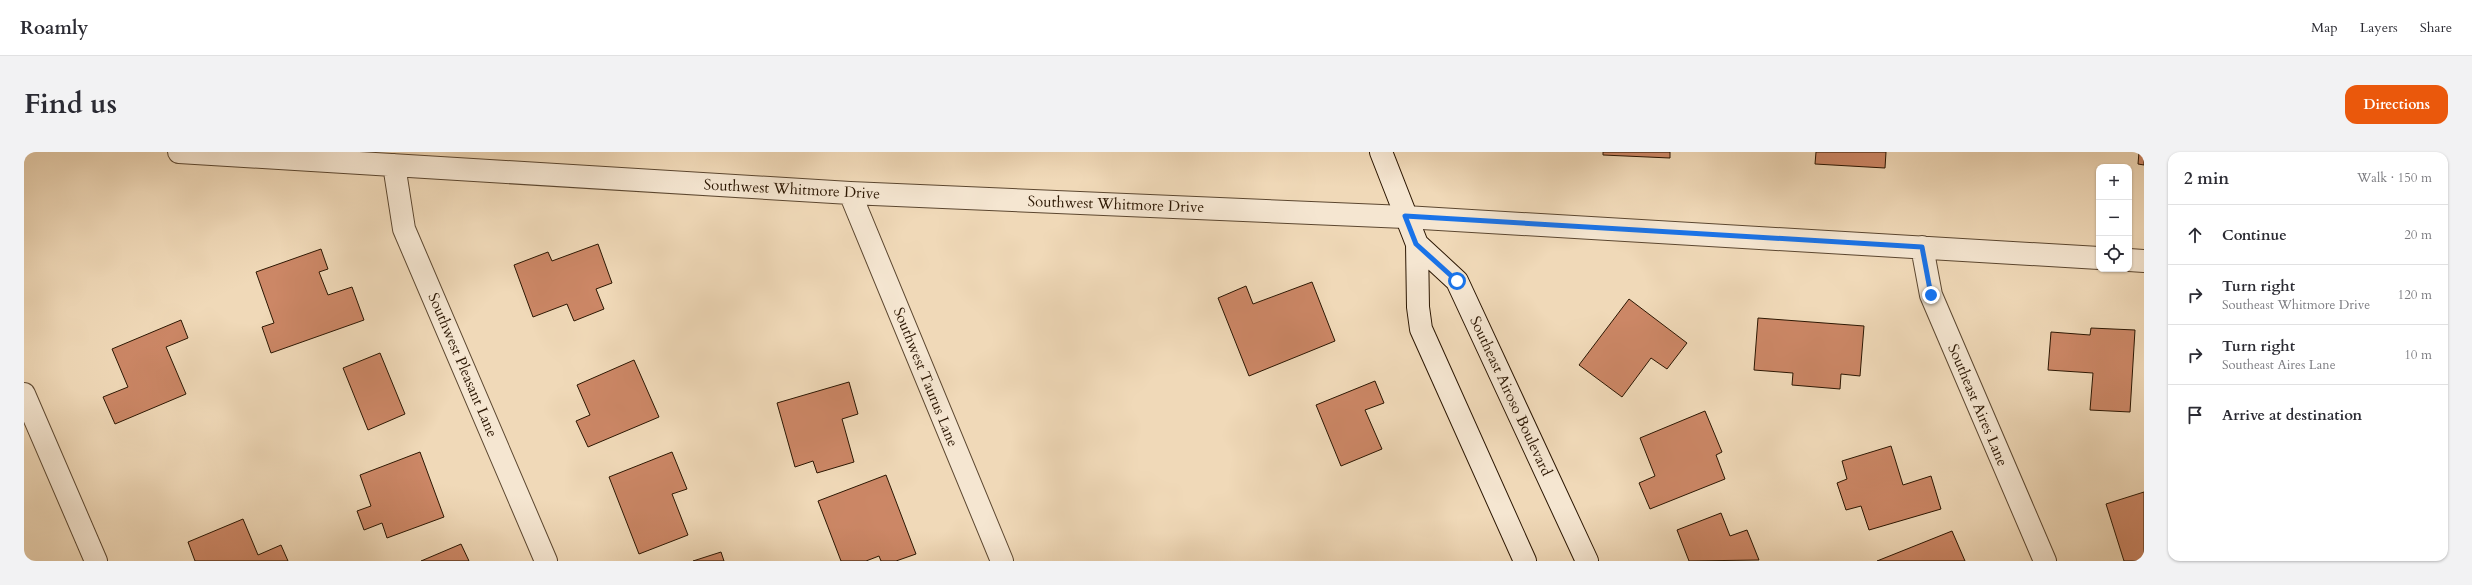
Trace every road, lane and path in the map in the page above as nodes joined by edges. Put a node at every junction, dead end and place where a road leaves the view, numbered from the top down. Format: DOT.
graph roads {
  1 [pos="179,152"];
  2 [pos="1381,152"];
  3 [pos="394,166"];
  4 [pos="850,193"];
  5 [pos="1405,216"];
  6 [pos="1416,244"];
  7 [pos="1922,247"];
  8 [pos="2096,258"];
  9 [pos="2132,260"];
  10 [pos="2144,261"];
  11 [pos="24,394"];
  12 [pos="96,561"];
  13 [pos="546,561"];
  14 [pos="1002,561"];
  15 [pos="1525,561"];
  16 [pos="1587,561"];
  17 [pos="2045,561"];
  1 -- 3 [label="street, Southwest Whitmore Drive"];
  2 -- 5 [label="street, Southeast Airoso Boulevard"];
  3 -- 4 [label="street, Southwest Whitmore Drive"];
  3 -- 13 [label="street, Southwest Pleasant Lane"];
  4 -- 5 [label="street, Southwest Whitmore Drive"];
  4 -- 14 [label="street, Southwest Taurus Lane"];
  5 -- 6 [label="street, Southeast Airoso Boulevard"];
  5 -- 7 [label="street, Southwest Whitmore Drive"];
  6 -- 15 [label="street, Southeast Airoso Boulevard"];
  6 -- 16 [label="street, Southeast Airoso Boulevard"];
  7 -- 8 [label="street, Southwest Whitmore Drive"];
  7 -- 17 [label="street, Southeast Aires Lane"];
  9 -- 10 [label="street"];
  11 -- 12 [label="street"];
}
